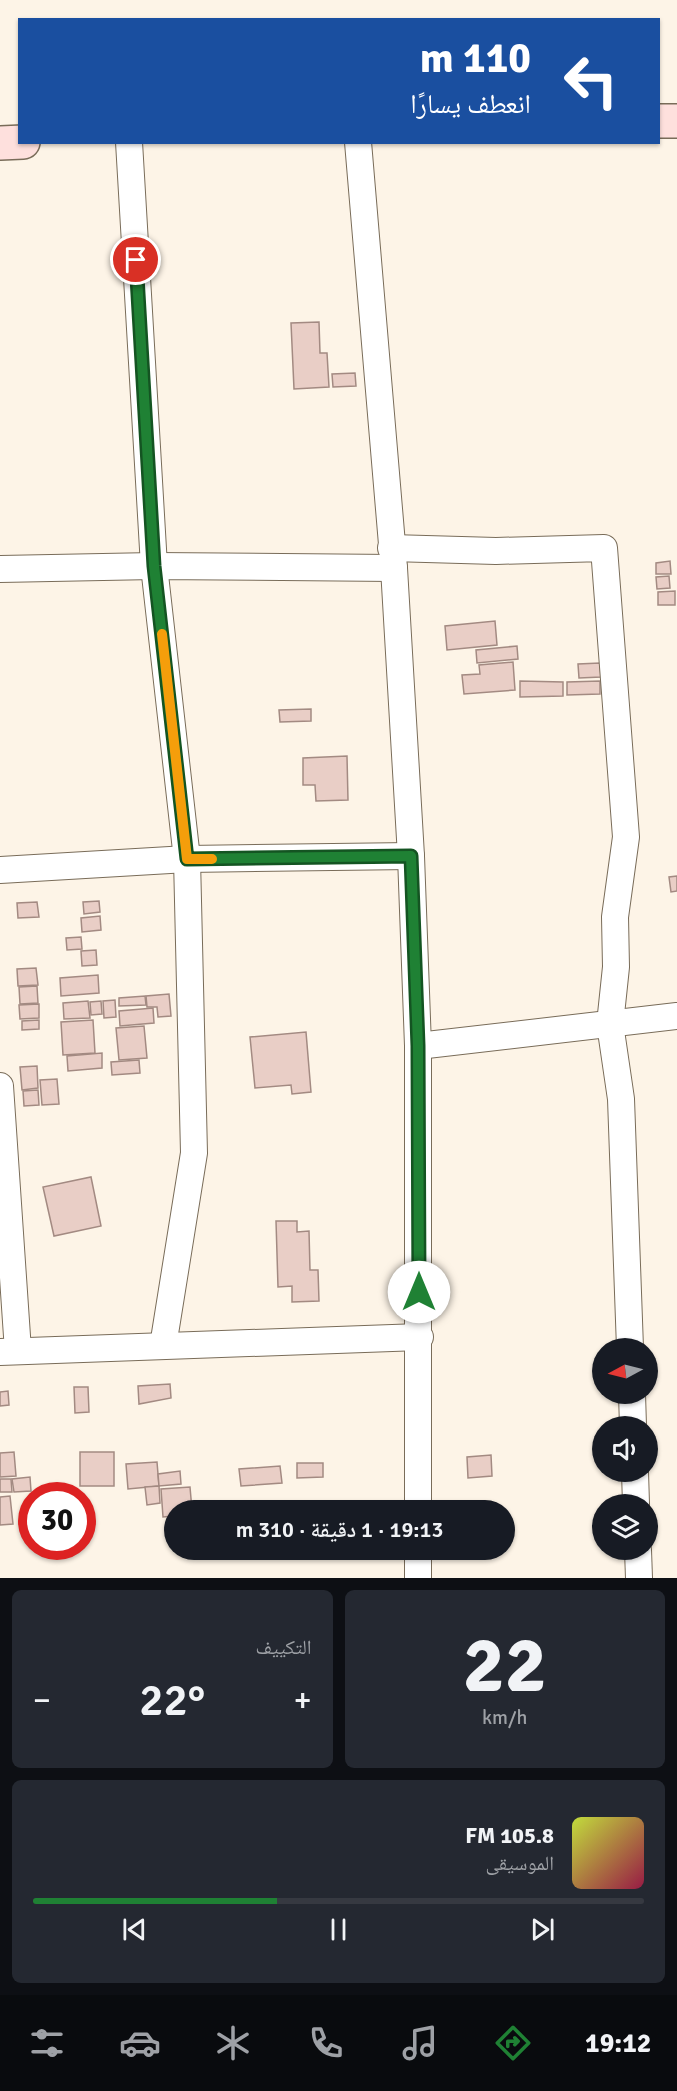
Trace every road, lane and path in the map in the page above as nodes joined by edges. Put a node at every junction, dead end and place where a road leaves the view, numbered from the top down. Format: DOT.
graph roads {
  1 [pos="660,121"];
  2 [pos="677,121"];
  3 [pos="18,142"];
  4 [pos="0,143"];
  5 [pos="129,144"];
  6 [pos="358,144"];
  7 [pos="392,558"];
  8 [pos="154,566"];
  9 [pos="0,569"];
  10 [pos="411,856"];
  11 [pos="187,859"];
  12 [pos="0,870"];
  13 [pos="677,1016"];
  14 [pos="610,1024"];
  15 [pos="418,1046"];
  16 [pos="0,1086"];
  17 [pos="420,1337"];
  18 [pos="630,1338"];
  19 [pos="163,1346"];
  20 [pos="9,1351"];
  21 [pos="418,1500"];
  22 [pos="418,1560"];
  23 [pos="638,1560"];
  24 [pos="418,1578"];
  25 [pos="639,1578"];
  1 -- 2 [label="street"];
  3 -- 4 [label="street"];
  5 -- 8 [label="street"];
  6 -- 7 [label="street"];
  7 -- 8 [label="street"];
  7 -- 10 [label="street"];
  7 -- 14 [label="street"];
  8 -- 9 [label="street"];
  8 -- 11 [label="street"];
  10 -- 11 [label="street"];
  10 -- 15 [label="street"];
  11 -- 12 [label="street"];
  11 -- 19 [label="street"];
  13 -- 14 [label="street"];
  14 -- 15 [label="street"];
  14 -- 18 [label="street"];
  15 -- 17 [label="street"];
  16 -- 20 [label="street"];
  17 -- 19 [label="street"];
  17 -- 21 [label="street"];
  19 -- 20 [label="street"];
  22 -- 24 [label="street"];
  23 -- 25 [label="street"];
}
